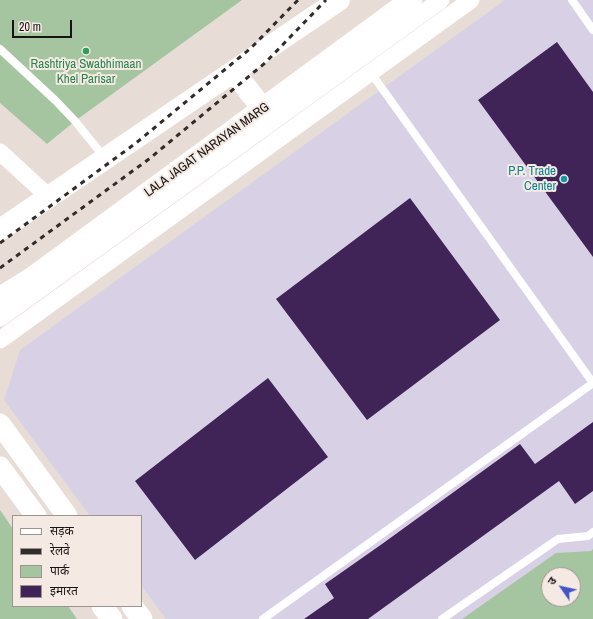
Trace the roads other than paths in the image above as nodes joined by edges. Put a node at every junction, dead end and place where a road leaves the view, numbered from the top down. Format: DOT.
graph roads {
  1 [pos="339,0"];
  2 [pos="411,0"];
  3 [pos="441,0"];
  4 [pos="471,0"];
  5 [pos="572,0"];
  6 [pos="593,30"];
  7 [pos="0,49"];
  8 [pos="234,72"];
  9 [pos="371,73"];
  10 [pos="264,109"];
  11 [pos="0,152"];
  12 [pos="105,159"];
  13 [pos="49,197"];
  14 [pos="0,230"];
  15 [pos="0,298"];
  16 [pos="0,318"];
  17 [pos="0,340"];
  18 [pos="593,383"];
  19 [pos="0,424"];
  20 [pos="0,466"];
  21 [pos="35,515"];
  22 [pos="66,515"];
  23 [pos="593,532"];
  24 [pos="103,607"];
  25 [pos="133,607"];
  26 [pos="112,619"];
  27 [pos="142,619"];
  28 [pos="263,619"];
  29 [pos="442,619"];
  1 -- 8 [label="main road"];
  2 -- 10 [label="main road, LALA JAGAT NARAYAN MARG"];
  3 -- 16 [label="street"];
  4 -- 9 [label="street"];
  5 -- 6 [label="lane"];
  7 -- 12 [label="lane"];
  8 -- 10 [label="main road"];
  8 -- 12 [label="main road"];
  9 -- 17 [label="street"];
  9 -- 18 [label="lane"];
  10 -- 15 [label="main road, LALA JAGAT NARAYAN MARG"];
  11 -- 13 [label="street"];
  12 -- 13 [label="main road"];
  13 -- 14 [label="main road"];
  18 -- 28 [label="lane"];
  19 -- 22 [label="street"];
  20 -- 21 [label="street"];
  23 -- 29 [label="lane"];
  24 -- 26 [label="street"];
  25 -- 27 [label="street"];
}
